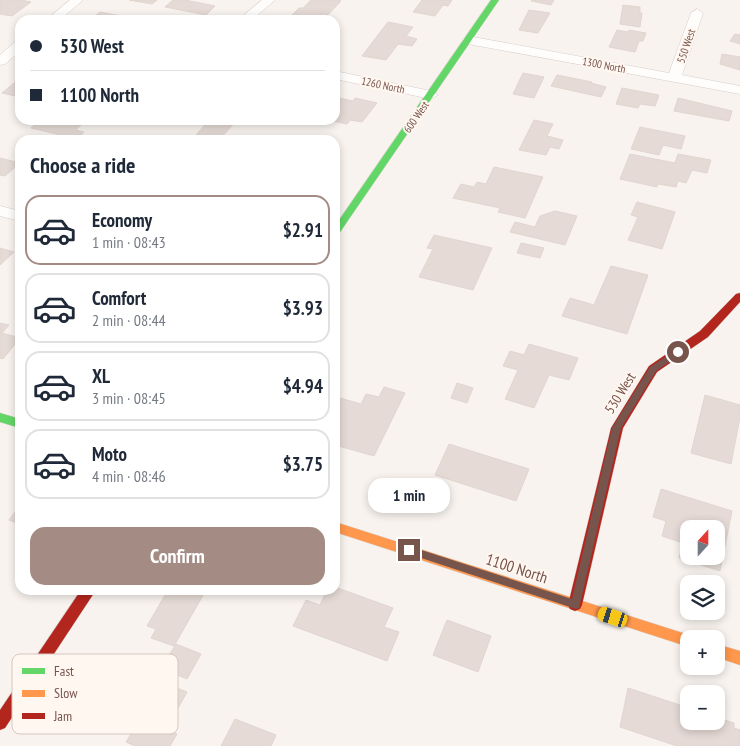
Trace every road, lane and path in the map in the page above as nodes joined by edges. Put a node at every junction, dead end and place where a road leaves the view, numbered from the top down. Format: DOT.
graph roads {
  1 [pos="77,0"];
  2 [pos="269,0"];
  3 [pos="495,0"];
  4 [pos="697,13"];
  5 [pos="58,15"];
  6 [pos="250,15"];
  7 [pos="468,40"];
  8 [pos="15,49"];
  9 [pos="0,61"];
  10 [pos="340,76"];
  11 [pos="674,79"];
  12 [pos="740,90"];
  13 [pos="431,95"];
  14 [pos="0,211"];
  15 [pos="15,215"];
  16 [pos="340,226"];
  17 [pos="740,296"];
  18 [pos="0,417"];
  19 [pos="15,422"];
  20 [pos="340,528"];
  21 [pos="86,595"];
  22 [pos="576,605"];
  23 [pos="680,639"];
  24 [pos="725,653"];
  25 [pos="46,654"];
  26 [pos="740,658"];
  27 [pos="12,705"];
  28 [pos="0,723"];
  1 -- 5 [label="street"];
  2 -- 6 [label="street"];
  3 -- 7 [label="street, 600 West"];
  4 -- 11 [label="street, 550 West"];
  7 -- 11 [label="street, 1300 North"];
  7 -- 13 [label="street, 600 West"];
  8 -- 9 [label="street"];
  10 -- 13 [label="street, 1260 North"];
  11 -- 12 [label="street, 1300 North"];
  13 -- 16 [label="street, 600 West"];
  14 -- 15 [label="street"];
  17 -- 22 [label="street, 530 West"];
  18 -- 19 [label="street"];
  20 -- 22 [label="street, 1100 North"];
  21 -- 25 [label="street"];
  22 -- 23 [label="street, 1100 North"];
  24 -- 26 [label="street"];
  27 -- 28 [label="street"];
}
